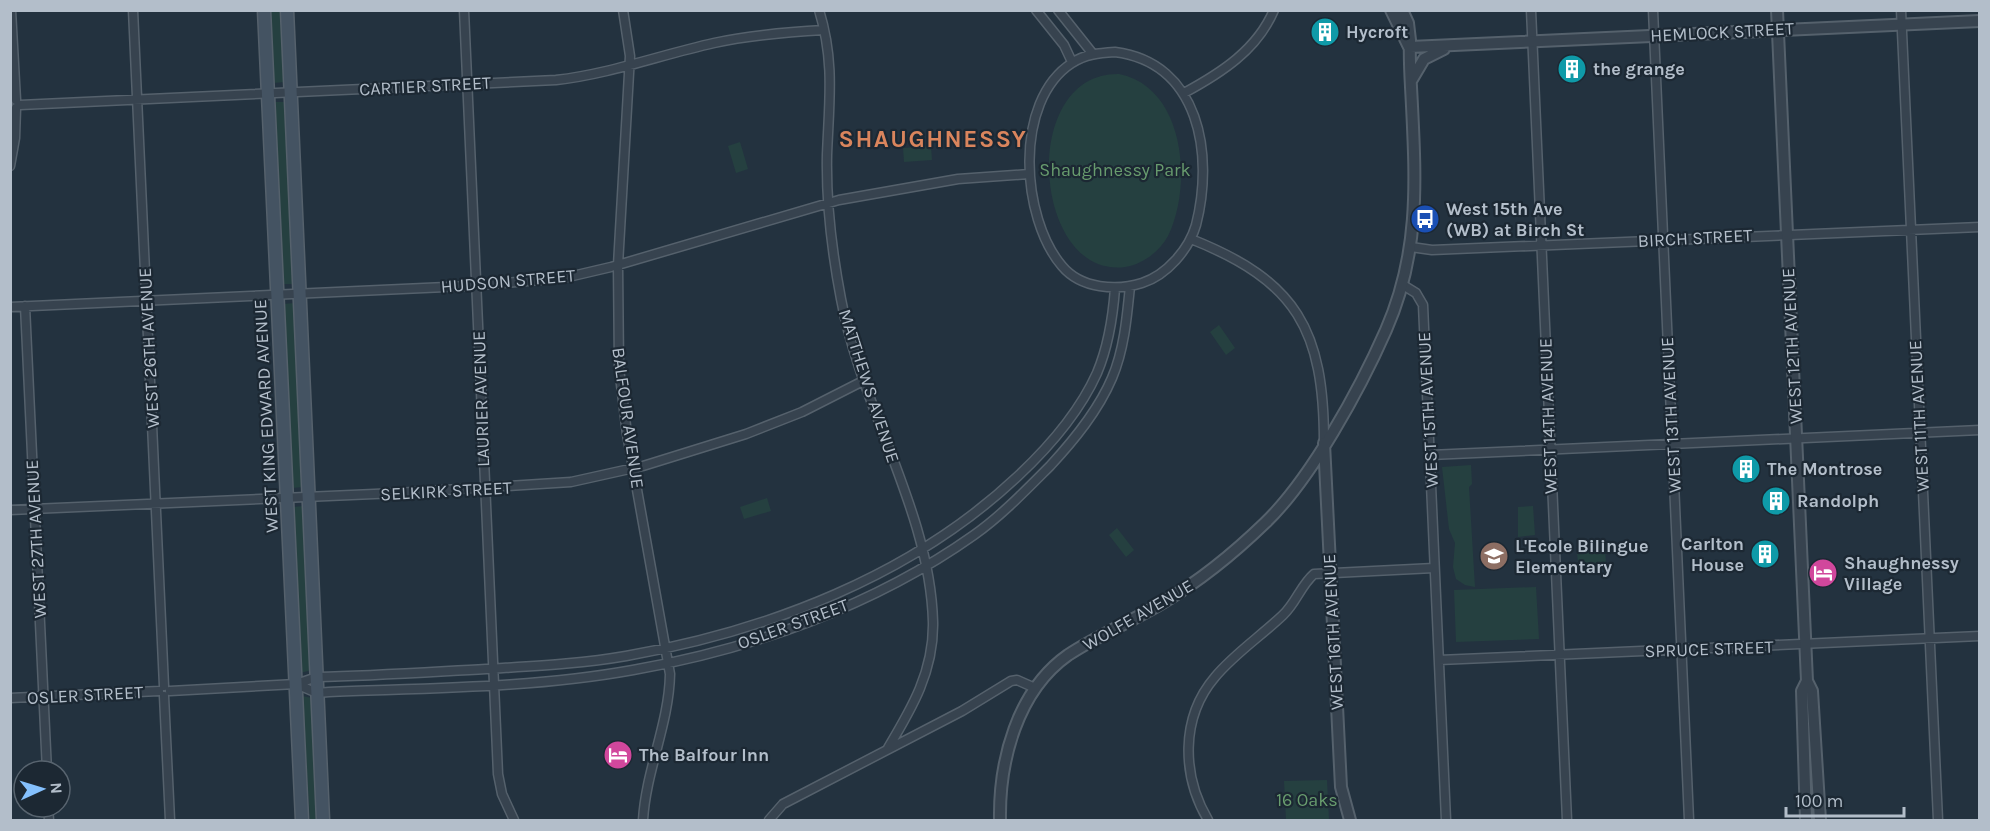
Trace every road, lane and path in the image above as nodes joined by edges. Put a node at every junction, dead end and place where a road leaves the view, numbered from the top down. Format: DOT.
graph roads {
  1 [pos="11,10"];
  2 [pos="133,10"];
  3 [pos="264,10"];
  4 [pos="287,10"];
  5 [pos="464,10"];
  6 [pos="623,10"];
  7 [pos="819,10"];
  8 [pos="1036,10"];
  9 [pos="1058,10"];
  10 [pos="1274,10"];
  11 [pos="1391,10"];
  12 [pos="1402,10"];
  13 [pos="1409,10"];
  14 [pos="1531,10"];
  15 [pos="1653,10"];
  16 [pos="1777,10"];
  17 [pos="1901,10"];
  18 [pos="1980,21"];
  19 [pos="1408,23"];
  20 [pos="1901,24"];
  21 [pos="824,30"];
  22 [pos="1778,30"];
  23 [pos="1653,36"];
  24 [pos="1532,41"];
  25 [pos="1408,42"];
  26 [pos="1465,44"];
  27 [pos="1449,47"];
  28 [pos="1093,54"];
  29 [pos="1072,62"];
  30 [pos="630,67"];
  31 [pos="1411,81"];
  32 [pos="467,84"];
  33 [pos="290,92"];
  34 [pos="269,93"];
  35 [pos="1184,93"];
  36 [pos="138,99"];
  37 [pos="15,105"];
  38 [pos="10,166"];
  39 [pos="1029,174"];
  40 [pos="829,203"];
  41 [pos="1980,227"];
  42 [pos="1911,230"];
  43 [pos="1786,234"];
  44 [pos="1191,239"];
  45 [pos="1663,239"];
  46 [pos="1542,246"];
  47 [pos="1412,247"];
  48 [pos="618,265"];
  49 [pos="1403,285"];
  50 [pos="476,286"];
  51 [pos="1130,286"];
  52 [pos="1115,288"];
  53 [pos="299,293"];
  54 [pos="279,294"];
  55 [pos="146,300"];
  56 [pos="25,306"];
  57 [pos="10,307"];
  58 [pos="863,381"];
  59 [pos="1980,430"];
  60 [pos="1920,433"];
  61 [pos="1796,439"];
  62 [pos="1324,443"];
  63 [pos="1672,444"];
  64 [pos="1550,450"];
  65 [pos="1430,455"];
  66 [pos="633,468"];
  67 [pos="485,489"];
  68 [pos="308,497"];
  69 [pos="288,498"];
  70 [pos="156,504"];
  71 [pos="34,509"];
  72 [pos="10,510"];
  73 [pos="921,550"];
  74 [pos="925,567"];
  75 [pos="1434,568"];
  76 [pos="1330,573"];
  77 [pos="1980,636"];
  78 [pos="1929,639"];
  79 [pos="1805,645"];
  80 [pos="666,648"];
  81 [pos="1681,649"];
  82 [pos="1559,655"];
  83 [pos="1439,660"];
  84 [pos="668,663"];
  85 [pos="493,668"];
  86 [pos="317,677"];
  87 [pos="1807,681"];
  88 [pos="296,684"];
  89 [pos="494,684"];
  90 [pos="1035,688"];
  91 [pos="164,691"];
  92 [pos="317,693"];
  93 [pos="43,696"];
  94 [pos="10,698"];
  95 [pos="888,748"];
  96 [pos="46,759"];
  97 [pos="170,820"];
  98 [pos="302,820"];
  99 [pos="323,820"];
  100 [pos="514,820"];
  101 [pos="644,820"];
  102 [pos="769,820"];
  103 [pos="1000,820"];
  104 [pos="1208,820"];
  105 [pos="1350,820"];
  106 [pos="1446,820"];
  107 [pos="1567,820"];
  108 [pos="1689,820"];
  109 [pos="1806,820"];
  110 [pos="1820,820"];
  111 [pos="1938,820"];
  1 -- 37 [label="street"];
  2 -- 36 [label="street, WEST 26TH AVENUE"];
  3 -- 34 [label="main road, WEST KING EDWARD AVENUE"];
  4 -- 33 [label="main road, WEST KING EDWARD AVENUE"];
  5 -- 32 [label="street, LAURIER AVENUE"];
  6 -- 30 [label="street, BALFOUR AVENUE"];
  7 -- 21 [label="street, MATTHEWS AVENUE"];
  8 -- 29 [label="street"];
  9 -- 28 [label="street"];
  10 -- 35 [label="street"];
  11 -- 25 [label="street"];
  12 -- 19 [label="street"];
  13 -- 19 [label="street"];
  14 -- 24 [label="street, WEST 14TH AVENUE"];
  15 -- 23 [label="street, WEST 13TH AVENUE"];
  16 -- 22 [label="street, WEST 12TH AVENUE"];
  17 -- 20 [label="street, WEST 11TH AVENUE"];
  18 -- 20 [label="street, HEMLOCK STREET"];
  19 -- 25 [label="street"];
  20 -- 22 [label="street, HEMLOCK STREET"];
  20 -- 42 [label="street, WEST 11TH AVENUE"];
  21 -- 30 [label="street, CARTIER STREET"];
  21 -- 40 [label="street, MATTHEWS AVENUE"];
  22 -- 23 [label="street, HEMLOCK STREET"];
  22 -- 43 [label="street, WEST 12TH AVENUE"];
  23 -- 24 [label="street, HEMLOCK STREET"];
  23 -- 45 [label="street, WEST 13TH AVENUE"];
  24 -- 26 [label="street, HEMLOCK STREET"];
  24 -- 46 [label="street, WEST 14TH AVENUE"];
  25 -- 26 [label="street, HEMLOCK STREET"];
  25 -- 27 [label="street, HEMLOCK STREET"];
  25 -- 31 [label="street"];
  26 -- 27 [label="street, HEMLOCK STREET"];
  27 -- 31 [label="street"];
  28 -- 29 [label="street"];
  28 -- 35 [label="street"];
  29 -- 39 [label="street"];
  30 -- 32 [label="street, CARTIER STREET"];
  30 -- 48 [label="street, BALFOUR AVENUE"];
  31 -- 47 [label="street"];
  32 -- 33 [label="street, CARTIER STREET"];
  32 -- 50 [label="street, LAURIER AVENUE"];
  33 -- 34 [label="street, CARTIER STREET"];
  33 -- 53 [label="main road, WEST KING EDWARD AVENUE"];
  34 -- 36 [label="street, CARTIER STREET"];
  34 -- 54 [label="main road, WEST KING EDWARD AVENUE"];
  35 -- 44 [label="street"];
  36 -- 37 [label="street, CARTIER STREET"];
  36 -- 55 [label="street, WEST 26TH AVENUE"];
  37 -- 38 [label="street"];
  39 -- 40 [label="street, HUDSON STREET"];
  39 -- 52 [label="street"];
  40 -- 48 [label="street, HUDSON STREET"];
  40 -- 58 [label="street, MATTHEWS AVENUE"];
  41 -- 42 [label="street, BIRCH STREET"];
  42 -- 43 [label="street, BIRCH STREET"];
  42 -- 60 [label="street, WEST 11TH AVENUE"];
  43 -- 45 [label="street, BIRCH STREET"];
  43 -- 61 [label="street, WEST 12TH AVENUE"];
  44 -- 51 [label="street"];
  44 -- 62 [label="street"];
  45 -- 46 [label="street, BIRCH STREET"];
  45 -- 63 [label="street, WEST 13TH AVENUE"];
  46 -- 47 [label="street, BIRCH STREET"];
  46 -- 64 [label="street, WEST 14TH AVENUE"];
  47 -- 49 [label="street"];
  48 -- 50 [label="street, HUDSON STREET"];
  48 -- 66 [label="street, BALFOUR AVENUE"];
  49 -- 62 [label="street, WOLFE AVENUE"];
  49 -- 65 [label="street, WEST 15TH AVENUE"];
  50 -- 53 [label="street, HUDSON STREET"];
  50 -- 67 [label="street, LAURIER AVENUE"];
  51 -- 52 [label="street"];
  51 -- 74 [label="street, OSLER STREET"];
  52 -- 73 [label="street, OSLER STREET"];
  53 -- 54 [label="street, HUDSON STREET"];
  53 -- 68 [label="main road, WEST KING EDWARD AVENUE"];
  54 -- 55 [label="street, HUDSON STREET"];
  54 -- 69 [label="main road, WEST KING EDWARD AVENUE"];
  55 -- 56 [label="street, HUDSON STREET"];
  55 -- 70 [label="street, WEST 26TH AVENUE"];
  56 -- 57 [label="street, HUDSON STREET"];
  56 -- 71 [label="street, WEST 27TH AVENUE"];
  58 -- 66 [label="street, SELKIRK STREET"];
  58 -- 73 [label="street, MATTHEWS AVENUE"];
  59 -- 60 [label="street"];
  60 -- 61 [label="street"];
  60 -- 78 [label="street, WEST 11TH AVENUE"];
  61 -- 63 [label="street"];
  61 -- 79 [label="street, WEST 12TH AVENUE"];
  62 -- 76 [label="street, WEST 16TH AVENUE"];
  62 -- 90 [label="street, WOLFE AVENUE"];
  63 -- 64 [label="street"];
  63 -- 81 [label="street, WEST 13TH AVENUE"];
  64 -- 65 [label="street"];
  64 -- 82 [label="street, WEST 14TH AVENUE"];
  65 -- 75 [label="street, WEST 15TH AVENUE"];
  66 -- 67 [label="street, SELKIRK STREET"];
  66 -- 80 [label="street, BALFOUR AVENUE"];
  67 -- 68 [label="street, SELKIRK STREET"];
  67 -- 85 [label="street, LAURIER AVENUE"];
  68 -- 69 [label="street, SELKIRK STREET"];
  68 -- 86 [label="main road, WEST KING EDWARD AVENUE"];
  69 -- 70 [label="street, SELKIRK STREET"];
  69 -- 88 [label="main road, WEST KING EDWARD AVENUE"];
  70 -- 71 [label="street, SELKIRK STREET"];
  70 -- 91 [label="street, WEST 26TH AVENUE"];
  71 -- 72 [label="street, SELKIRK STREET"];
  71 -- 93 [label="street, WEST 27TH AVENUE"];
  73 -- 74 [label="street, MATTHEWS AVENUE"];
  73 -- 80 [label="street, OSLER STREET"];
  74 -- 84 [label="street, OSLER STREET"];
  74 -- 95 [label="street, MATTHEWS AVENUE"];
  75 -- 76 [label="street"];
  75 -- 83 [label="street, WEST 15TH AVENUE"];
  76 -- 104 [label="street"];
  76 -- 105 [label="street, WEST 16TH AVENUE"];
  77 -- 78 [label="street, SPRUCE STREET"];
  78 -- 79 [label="street, SPRUCE STREET"];
  78 -- 111 [label="street, WEST 11TH AVENUE"];
  79 -- 81 [label="street, SPRUCE STREET"];
  79 -- 87 [label="street, WEST 12TH AVENUE"];
  80 -- 84 [label="street, BALFOUR AVENUE"];
  80 -- 85 [label="street, OSLER STREET"];
  81 -- 82 [label="street, SPRUCE STREET"];
  81 -- 108 [label="street, WEST 13TH AVENUE"];
  82 -- 83 [label="street, SPRUCE STREET"];
  82 -- 107 [label="street, WEST 14TH AVENUE"];
  83 -- 106 [label="street, WEST 15TH AVENUE"];
  84 -- 89 [label="street, OSLER STREET"];
  84 -- 101 [label="street, BALFOUR AVENUE"];
  85 -- 86 [label="street, OSLER STREET"];
  85 -- 89 [label="street, LAURIER AVENUE"];
  86 -- 88 [label="street, OSLER STREET"];
  86 -- 92 [label="main road, WEST KING EDWARD AVENUE"];
  87 -- 109 [label="street, WEST 12TH AVENUE"];
  87 -- 110 [label="street, WEST 12TH AVENUE"];
  88 -- 91 [label="street, OSLER STREET"];
  88 -- 92 [label="street, OSLER STREET"];
  88 -- 98 [label="main road, WEST KING EDWARD AVENUE"];
  89 -- 92 [label="street, OSLER STREET"];
  89 -- 100 [label="street, LAURIER AVENUE"];
  90 -- 95 [label="street"];
  90 -- 103 [label="street, WOLFE AVENUE"];
  91 -- 93 [label="street, OSLER STREET"];
  91 -- 97 [label="street, WEST 26TH AVENUE"];
  92 -- 99 [label="main road, WEST KING EDWARD AVENUE"];
  93 -- 94 [label="street, OSLER STREET"];
  93 -- 96 [label="street, WEST 27TH AVENUE"];
  95 -- 102 [label="street"];
}
